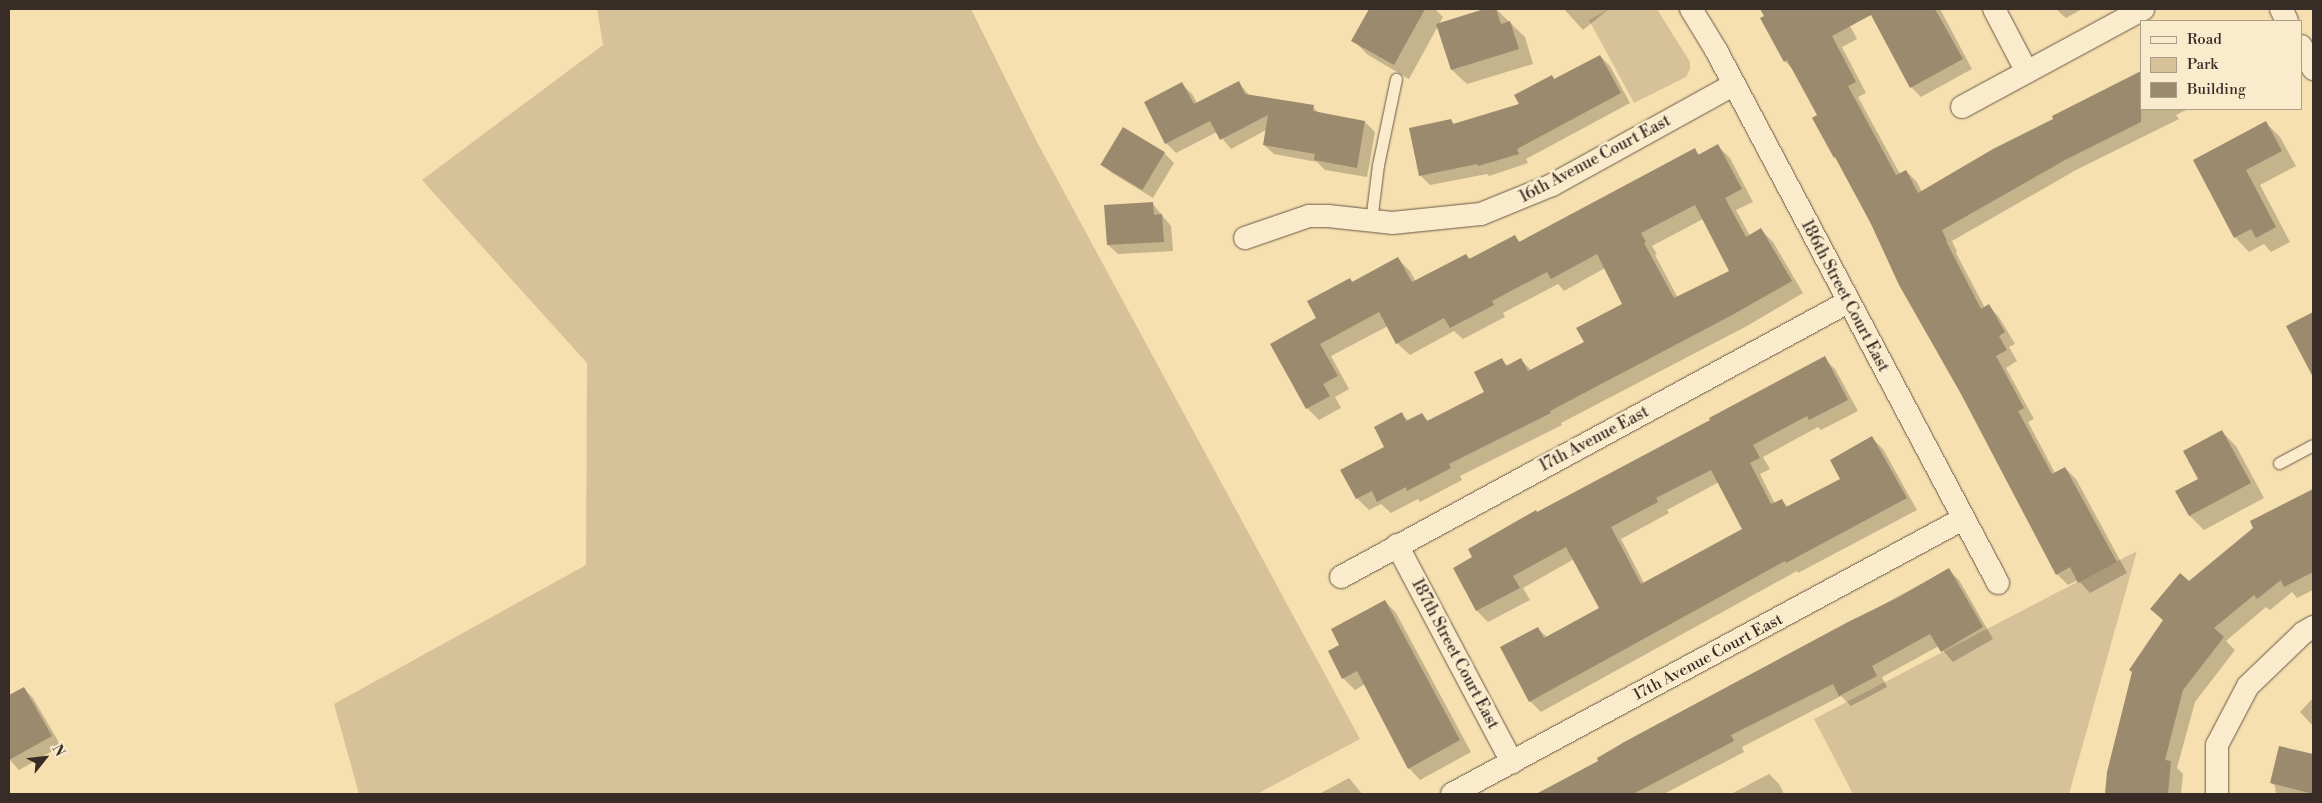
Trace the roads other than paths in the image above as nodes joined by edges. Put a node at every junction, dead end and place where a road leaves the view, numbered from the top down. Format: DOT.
graph roads {
  1 [pos="1691,9"];
  2 [pos="1994,9"];
  3 [pos="2143,9"];
  4 [pos="2280,9"];
  5 [pos="2286,20"];
  6 [pos="2302,48"];
  7 [pos="2313,69"];
  8 [pos="2027,72"];
  9 [pos="1396,79"];
  10 [pos="1733,85"];
  11 [pos="1962,107"];
  12 [pos="1371,220"];
  13 [pos="1245,238"];
  14 [pos="1848,302"];
  15 [pos="2313,445"];
  16 [pos="2279,463"];
  17 [pos="1963,519"];
  18 [pos="1397,545"];
  19 [pos="1341,577"];
  20 [pos="1998,583"];
  21 [pos="2313,627"];
  22 [pos="1512,762"];
  23 [pos="1452,794"];
  24 [pos="2217,794"];
  1 -- 10 [label="street, 186th Street Court East"];
  2 -- 8 [label="street"];
  3 -- 8 [label="street"];
  4 -- 5 [label="street"];
  6 -- 7 [label="street"];
  8 -- 11 [label="street"];
  9 -- 12 [label="lane"];
  10 -- 12 [label="street, 16th Avenue Court East"];
  10 -- 14 [label="street, 186th Street Court East"];
  12 -- 13 [label="street, 16th Avenue Court East"];
  14 -- 17 [label="street, 186th Street Court East"];
  14 -- 18 [label="street, 17th Avenue East"];
  15 -- 16 [label="lane"];
  17 -- 20 [label="street, 186th Street Court East"];
  17 -- 22 [label="street, 17th Avenue Court East"];
  18 -- 19 [label="street, 17th Avenue East"];
  18 -- 22 [label="street, 187th Street Court East"];
  21 -- 24 [label="street"];
  22 -- 23 [label="street, 17th Avenue Court East"];
}
